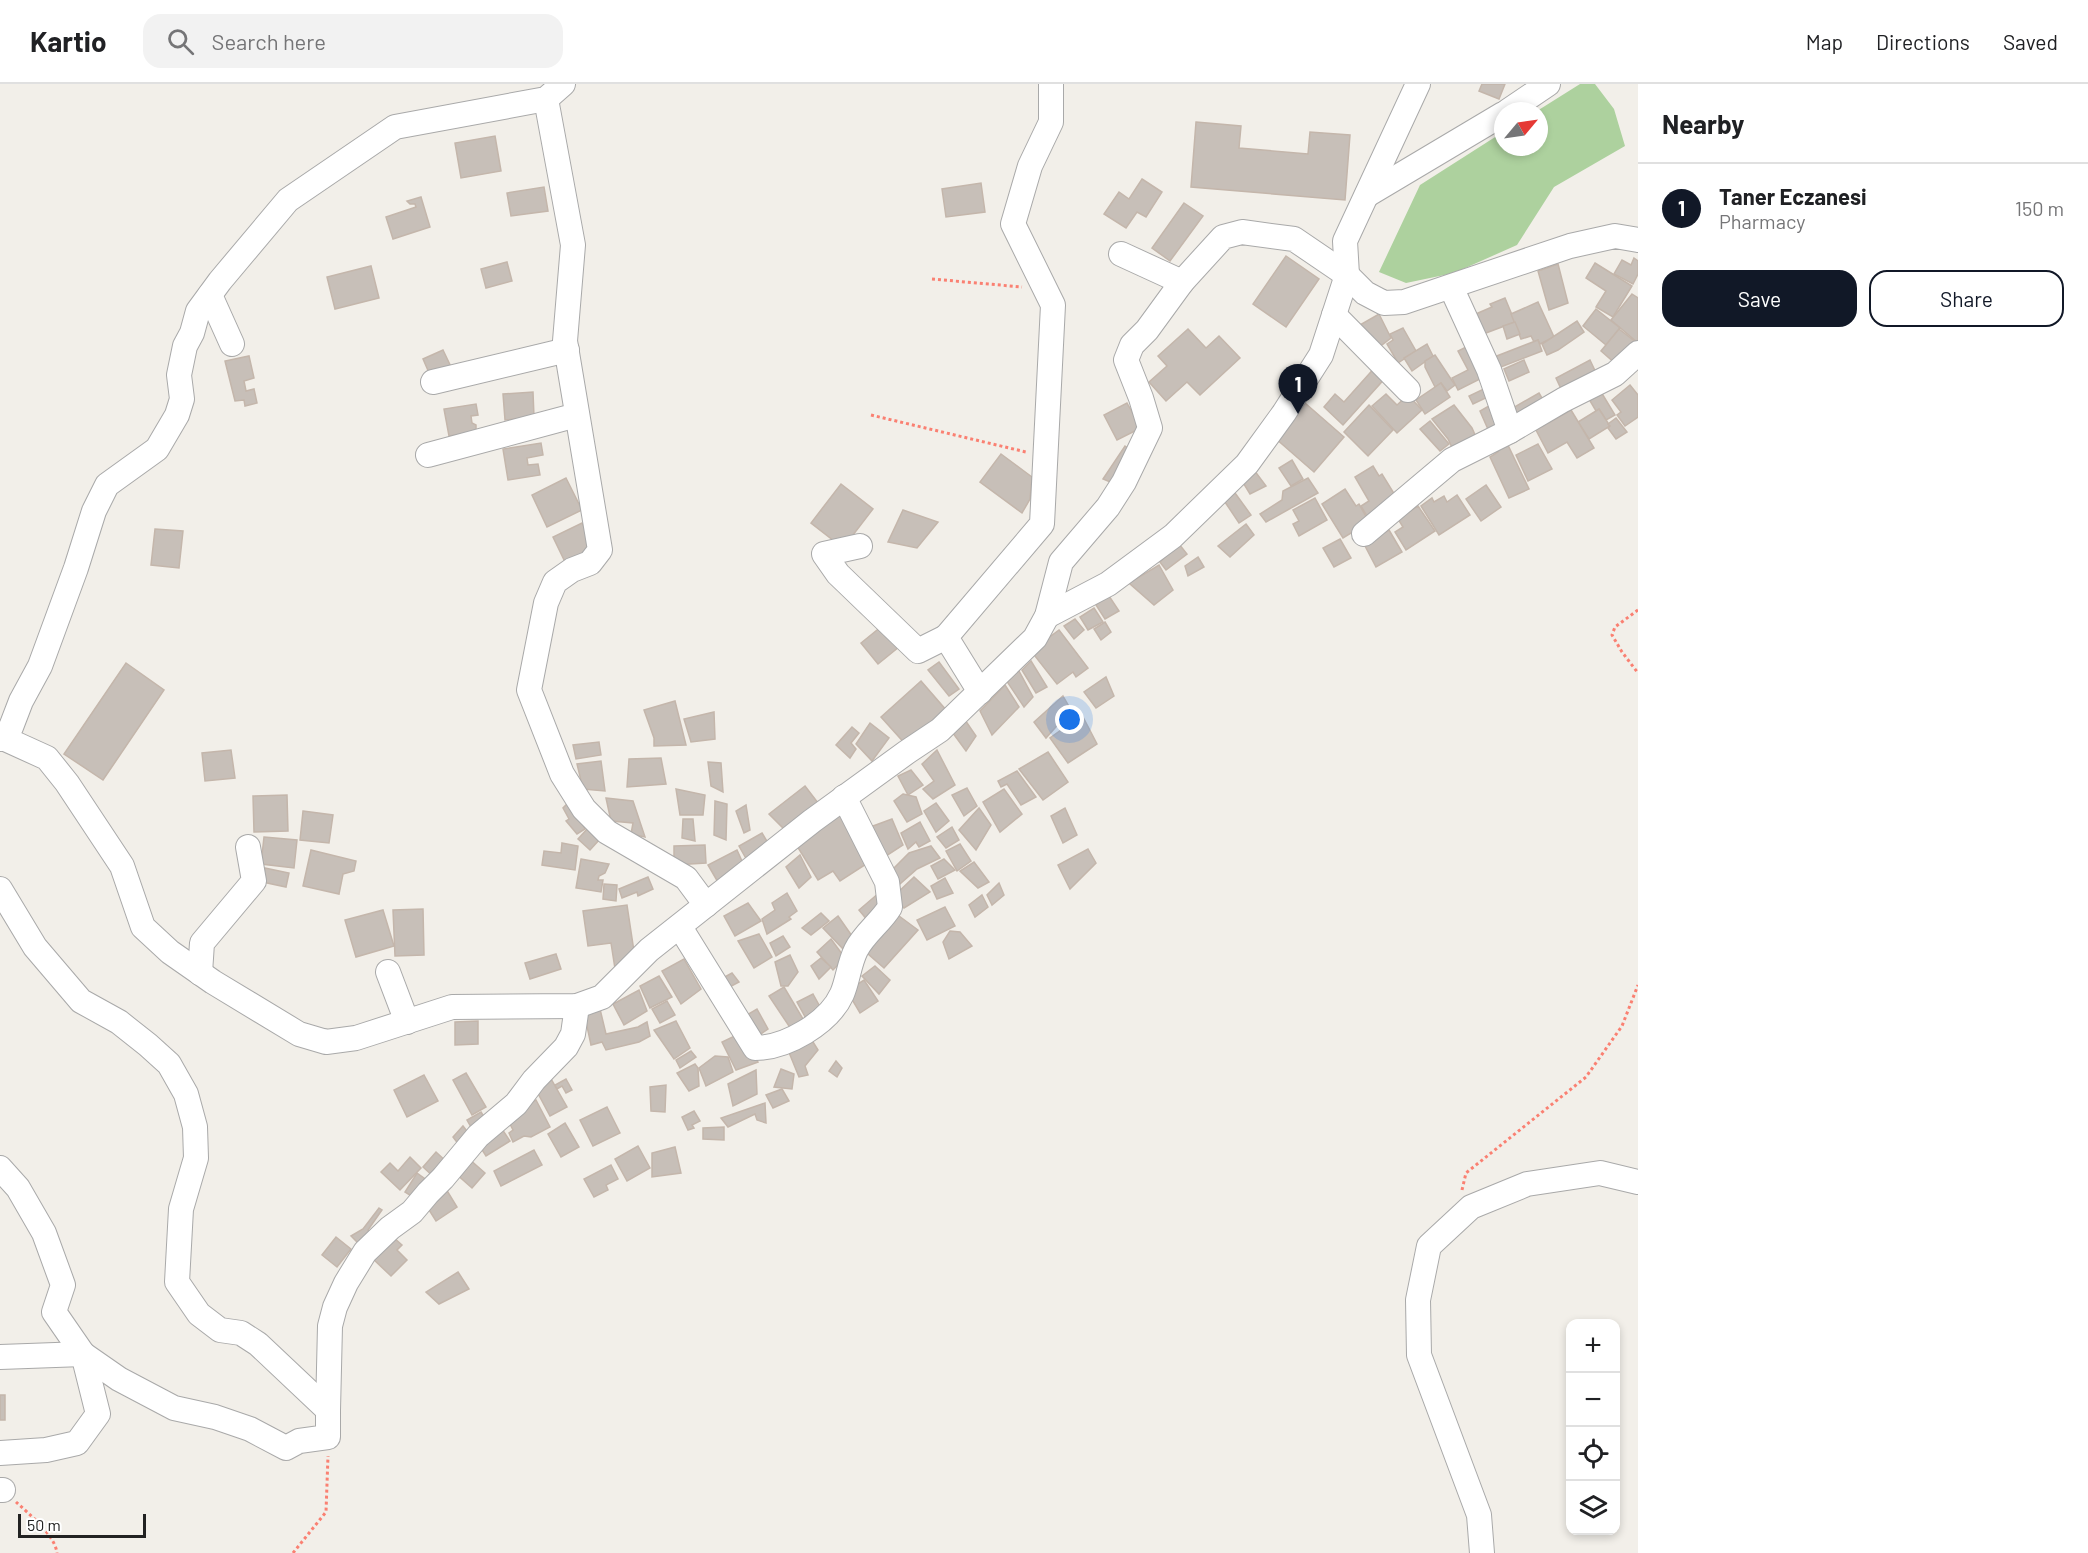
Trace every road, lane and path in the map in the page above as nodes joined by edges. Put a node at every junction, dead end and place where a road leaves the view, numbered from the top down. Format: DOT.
graph roads {
  1 [pos="1051,84"];
  2 [pos="1418,84"];
  3 [pos="1548,84"];
  4 [pos="555,91"];
  5 [pos="1521,102"];
  6 [pos="1494,119"];
  7 [pos="1367,195"];
  8 [pos="1638,240"];
  9 [pos="1121,254"];
  10 [pos="1347,275"];
  11 [pos="932,279"];
  12 [pos="1182,282"];
  13 [pos="1451,287"];
  14 [pos="1045,289"];
  15 [pos="210,295"];
  16 [pos="1334,315"];
  17 [pos="232,344"];
  18 [pos="567,350"];
  19 [pos="1638,353"];
  20 [pos="433,382"];
  21 [pos="1408,390"];
  22 [pos="578,415"];
  23 [pos="871,415"];
  24 [pos="1510,431"];
  25 [pos="428,455"];
  26 [pos="1046,457"];
  27 [pos="1042,524"];
  28 [pos="1364,534"];
  29 [pos="860,546"];
  30 [pos="1061,562"];
  31 [pos="1638,610"];
  32 [pos="1047,616"];
  33 [pos="946,637"];
  34 [pos="1638,674"];
  35 [pos="980,692"];
  36 [pos="2,738"];
  37 [pos="844,797"];
  38 [pos="248,847"];
  39 [pos="0,889"];
  40 [pos="706,905"];
  41 [pos="680,927"];
  42 [pos="388,972"];
  43 [pos="200,973"];
  44 [pos="1638,985"];
  45 [pos="577,1006"];
  46 [pos="407,1022"];
  47 [pos="0,1168"];
  48 [pos="1638,1182"];
  49 [pos="1461,1193"];
  50 [pos="83,1354"];
  51 [pos="0,1358"];
  52 [pos="328,1410"];
  53 [pos="328,1437"];
  54 [pos="0,1453"];
  55 [pos="2,1490"];
  56 [pos="57,1553"];
  57 [pos="292,1553"];
  58 [pos="1482,1553"];
  1 -- 14 [label="street"];
  2 -- 7 [label="street"];
  3 -- 5 [label="street"];
  4 -- 15 [label="street"];
  4 -- 18 [label="street"];
  6 -- 7 [label="street"];
  7 -- 10 [label="street"];
  8 -- 13 [label="street"];
  9 -- 12 [label="street"];
  10 -- 12 [label="street"];
  10 -- 13 [label="street"];
  10 -- 16 [label="street"];
  11 -- 14 [label="path"];
  12 -- 30 [label="street"];
  13 -- 24 [label="street"];
  14 -- 26 [label="street"];
  15 -- 17 [label="street"];
  15 -- 36 [label="street"];
  16 -- 21 [label="street"];
  16 -- 32 [label="street"];
  18 -- 20 [label="street"];
  18 -- 22 [label="street"];
  19 -- 24 [label="street"];
  22 -- 25 [label="street"];
  22 -- 40 [label="street"];
  23 -- 26 [label="path"];
  24 -- 28 [label="street"];
  26 -- 27 [label="street"];
  27 -- 30 [label="street"];
  27 -- 33 [label="street"];
  29 -- 33 [label="street"];
  30 -- 32 [label="street"];
  31 -- 34 [label="path"];
  32 -- 35 [label="street"];
  33 -- 35 [label="street"];
  35 -- 37 [label="street"];
  36 -- 43 [label="street"];
  37 -- 40 [label="street"];
  37 -- 41 [label="street"];
  38 -- 43 [label="street"];
  39 -- 52 [label="street"];
  40 -- 41 [label="street"];
  41 -- 45 [label="street"];
  42 -- 46 [label="street"];
  43 -- 46 [label="street"];
  44 -- 49 [label="path"];
  45 -- 46 [label="street"];
  45 -- 52 [label="street"];
  47 -- 50 [label="street"];
  48 -- 58 [label="street"];
  50 -- 51 [label="street"];
  50 -- 53 [label="street"];
  50 -- 54 [label="street"];
  52 -- 53 [label="street"];
  53 -- 57 [label="path"];
  55 -- 56 [label="path"];
}
